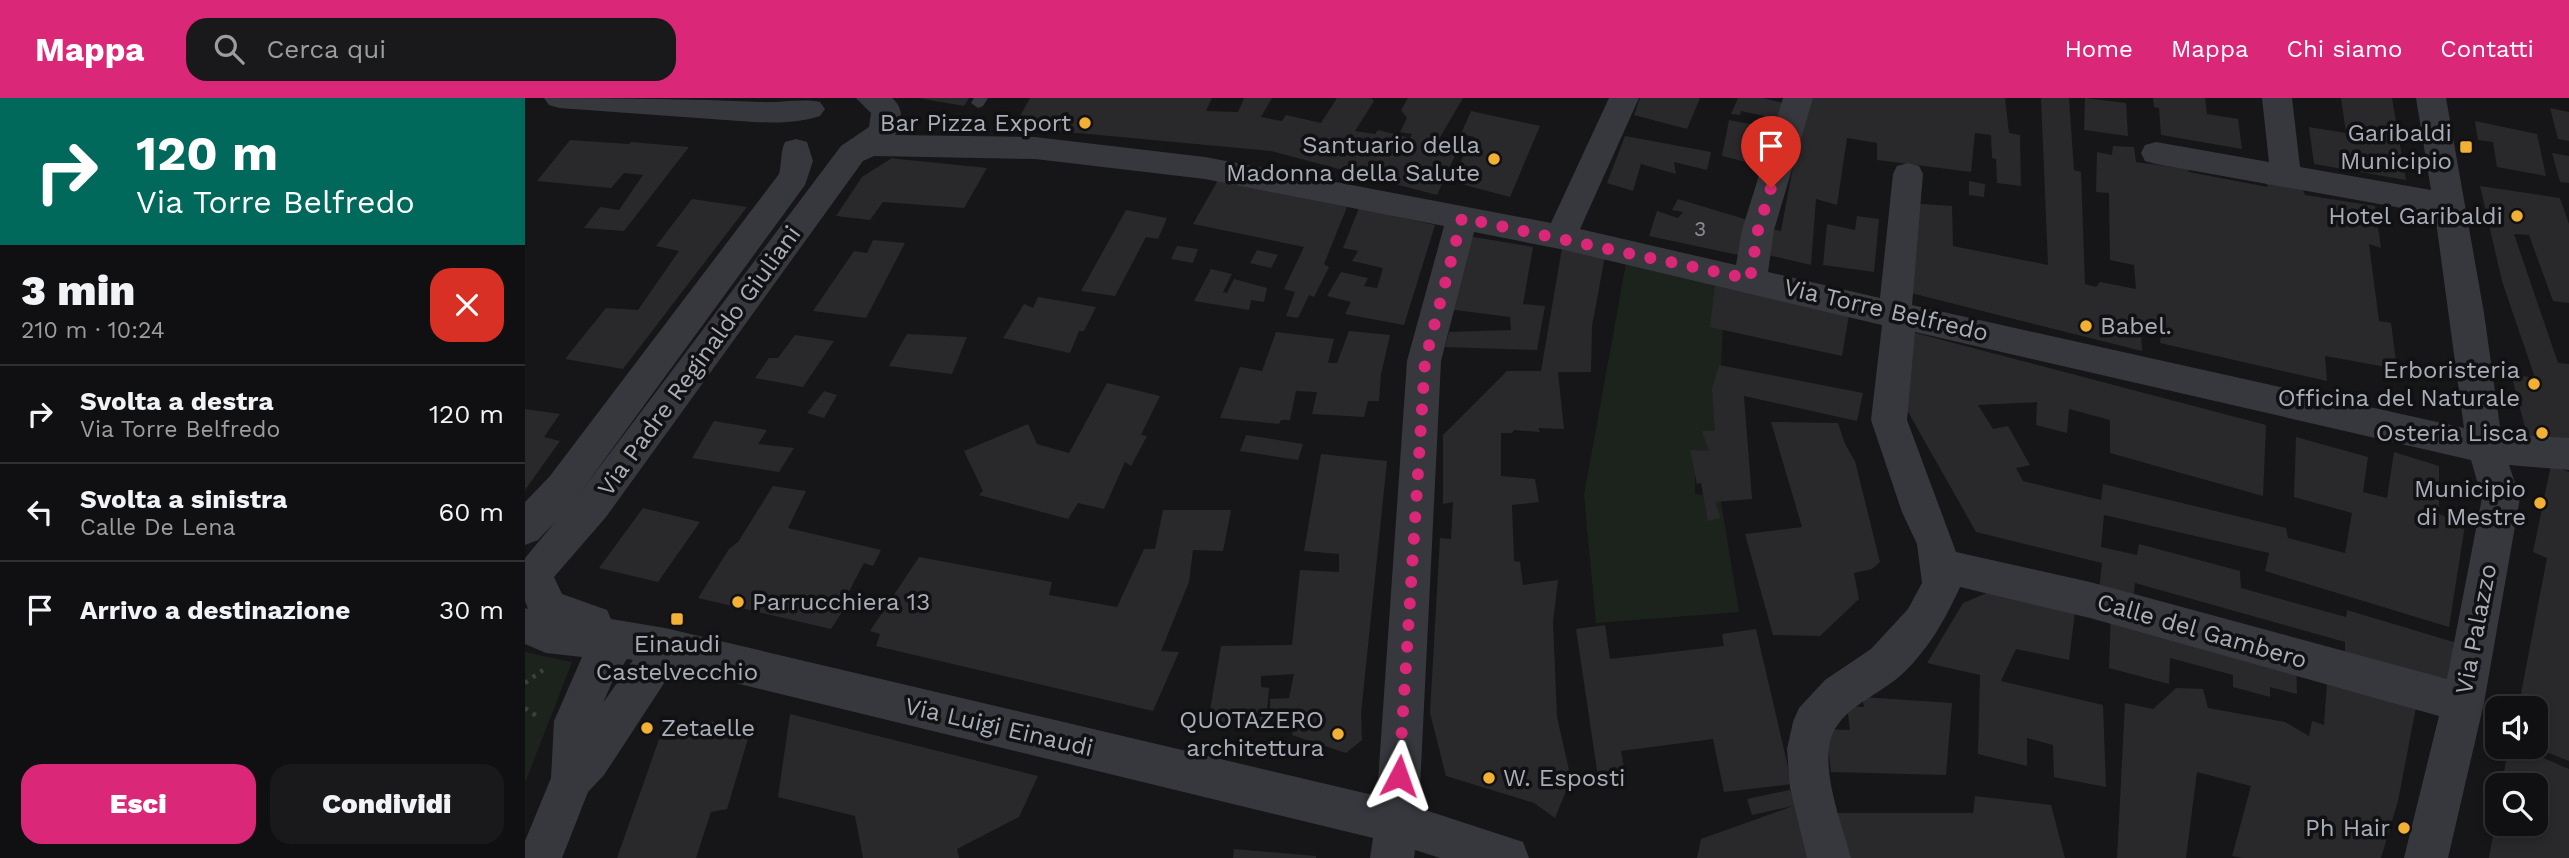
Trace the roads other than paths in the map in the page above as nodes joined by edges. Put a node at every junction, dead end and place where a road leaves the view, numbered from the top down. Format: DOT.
graph roads {
  1 [pos="559,98"];
  2 [pos="1624,98"];
  3 [pos="1798,98"];
  4 [pos="2277,98"];
  5 [pos="2431,98"];
  6 [pos="826,101"];
  7 [pos="880,104"];
  8 [pos="1035,148"];
  9 [pos="796,150"];
  10 [pos="861,150"];
  11 [pos="2156,153"];
  12 [pos="1908,174"];
  13 [pos="2286,176"];
  14 [pos="2450,205"];
  15 [pos="1462,218"];
  16 [pos="1560,237"];
  17 [pos="1750,279"];
  18 [pos="1898,313"];
  19 [pos="2486,447"];
  20 [pos="2569,454"];
  21 [pos="525,528"];
  22 [pos="1939,565"];
  23 [pos="532,577"];
  24 [pos="525,626"];
  25 [pos="610,637"];
  26 [pos="666,647"];
  27 [pos="2463,703"];
  28 [pos="572,778"];
  29 [pos="1394,840"];
  30 [pos="540,858"];
  31 [pos="1507,858"];
  32 [pos="1829,858"];
  33 [pos="2425,858"];
  1 -- 6 [label="street"];
  2 -- 16 [label="street"];
  3 -- 17 [label="street"];
  4 -- 13 [label="street"];
  5 -- 14 [label="street, Via Palazzo"];
  6 -- 9 [label="street, Via Padre Reginaldo Giuliani"];
  7 -- 8 [label="street, Via Torre Belfredo"];
  7 -- 10 [label="street, Via Padre Reginaldo Giuliani"];
  8 -- 10 [label="street, Via Torre Belfredo"];
  8 -- 15 [label="street, Via Torre Belfredo"];
  9 -- 10 [label="street, Via Torre Belfredo"];
  9 -- 21 [label="street, Via Padre Reginaldo Giuliani"];
  10 -- 23 [label="street, Via Padre Reginaldo Giuliani"];
  11 -- 13 [label="street"];
  12 -- 18 [label="street"];
  13 -- 14 [label="street"];
  14 -- 19 [label="street, Via Palazzo"];
  15 -- 16 [label="street, Via Torre Belfredo"];
  15 -- 29 [label="street"];
  16 -- 17 [label="street, Via Torre Belfredo"];
  17 -- 18 [label="street, Via Torre Belfredo"];
  18 -- 19 [label="street, Via Torre Belfredo"];
  18 -- 22 [label="street"];
  19 -- 20 [label="street"];
  19 -- 27 [label="street, Via Palazzo"];
  22 -- 27 [label="street, Calle del Gambero"];
  22 -- 32 [label="street"];
  23 -- 25 [label="street, Via Luigi Einaudi"];
  24 -- 25 [label="street, Via Luigi Einaudi"];
  25 -- 26 [label="street, Via Luigi Einaudi"];
  25 -- 28 [label="street"];
  26 -- 28 [label="street"];
  26 -- 29 [label="street, Via Luigi Einaudi"];
  27 -- 33 [label="street, Via Palazzo"];
  28 -- 30 [label="street"];
  29 -- 31 [label="street, Via Luigi Einaudi"];
}
